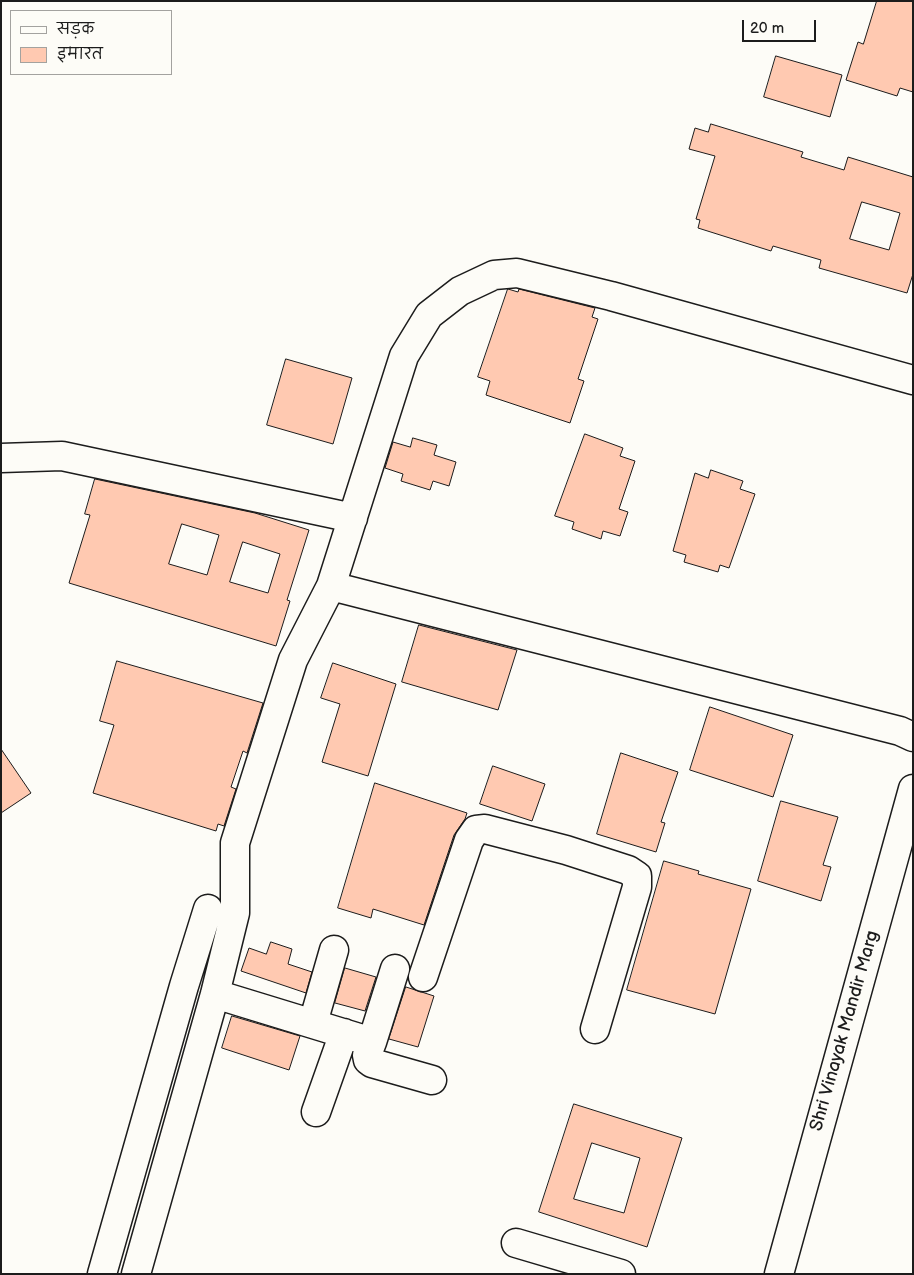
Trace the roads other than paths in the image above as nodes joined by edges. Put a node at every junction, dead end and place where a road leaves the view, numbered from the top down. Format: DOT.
graph roads {
  1 [pos="913,380"];
  2 [pos="1,458"];
  3 [pos="353,518"];
  4 [pos="331,586"];
  5 [pos="913,737"];
  6 [pos="913,789"];
  7 [pos="208,909"];
  8 [pos="334,950"];
  9 [pos="395,969"];
  10 [pos="423,977"];
  11 [pos="215,994"];
  12 [pos="313,1023"];
  13 [pos="594,1029"];
  14 [pos="344,1033"];
  15 [pos="372,1042"];
  16 [pos="432,1080"];
  17 [pos="316,1112"];
  18 [pos="516,1243"];
  19 [pos="102,1274"];
  20 [pos="136,1274"];
  21 [pos="621,1274"];
  22 [pos="779,1274"];
  1 -- 3 [label="street"];
  2 -- 3 [label="street"];
  3 -- 4 [label="street"];
  4 -- 5 [label="street"];
  4 -- 11 [label="street"];
  6 -- 22 [label="street, Shri Vinayak Mandir Marg"];
  7 -- 19 [label="street"];
  8 -- 12 [label="street"];
  9 -- 15 [label="street"];
  10 -- 13 [label="street"];
  11 -- 12 [label="street"];
  11 -- 20 [label="street"];
  12 -- 14 [label="street"];
  14 -- 15 [label="street"];
  14 -- 17 [label="street"];
  15 -- 16 [label="street"];
  18 -- 21 [label="street"];
}
